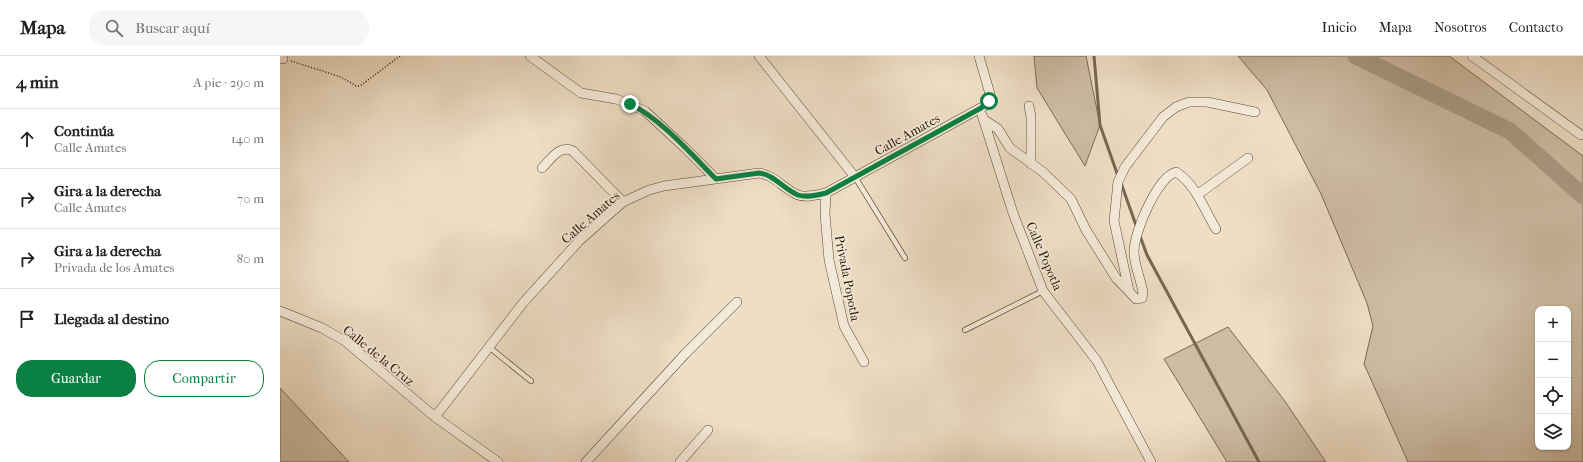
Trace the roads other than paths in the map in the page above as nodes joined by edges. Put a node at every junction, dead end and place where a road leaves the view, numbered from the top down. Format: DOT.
graph roads {
  1 [pos="530,56"];
  2 [pos="760,56"];
  3 [pos="979,56"];
  4 [pos="1472,56"];
  5 [pos="1029,106"];
  6 [pos="981,108"];
  7 [pos="1255,112"];
  8 [pos="983,119"];
  9 [pos="1580,135"];
  10 [pos="1248,158"];
  11 [pos="1031,164"];
  12 [pos="542,168"];
  13 [pos="856,177"];
  14 [pos="716,179"];
  15 [pos="826,193"];
  16 [pos="1197,195"];
  17 [pos="623,202"];
  18 [pos="1216,229"];
  19 [pos="905,258"];
  20 [pos="1043,290"];
  21 [pos="1129,291"];
  22 [pos="737,302"];
  23 [pos="280,311"];
  24 [pos="965,330"];
  25 [pos="488,347"];
  26 [pos="864,362"];
  27 [pos="531,381"];
  28 [pos="435,417"];
  29 [pos="708,430"];
  30 [pos="498,462"];
  31 [pos="586,462"];
  32 [pos="680,462"];
  33 [pos="1151,462"];
  1 -- 14 [label="street"];
  2 -- 13 [label="street"];
  3 -- 6 [label="street, Calle Amates"];
  4 -- 9 [label="street"];
  5 -- 11 [label="street"];
  6 -- 8 [label="street, Calle Popotla"];
  6 -- 13 [label="street, Calle Amates"];
  7 -- 21 [label="street"];
  8 -- 11 [label="street"];
  8 -- 20 [label="street, Calle Popotla"];
  10 -- 16 [label="street"];
  11 -- 21 [label="street"];
  12 -- 17 [label="street"];
  13 -- 15 [label="street, Calle Amates"];
  13 -- 19 [label="lane"];
  14 -- 15 [label="street, Calle Amates"];
  14 -- 17 [label="street, Calle Amates"];
  15 -- 26 [label="street, Privada Popotla"];
  16 -- 18 [label="street"];
  16 -- 21 [label="street"];
  17 -- 25 [label="street, Calle Amates"];
  20 -- 24 [label="lane"];
  20 -- 33 [label="street, Calle Popotla"];
  22 -- 31 [label="street"];
  23 -- 28 [label="street, Calle de la Cruz"];
  25 -- 27 [label="lane"];
  25 -- 28 [label="street, Calle Amates"];
  28 -- 30 [label="street, Calle de la Cruz"];
  29 -- 32 [label="street"];
}
